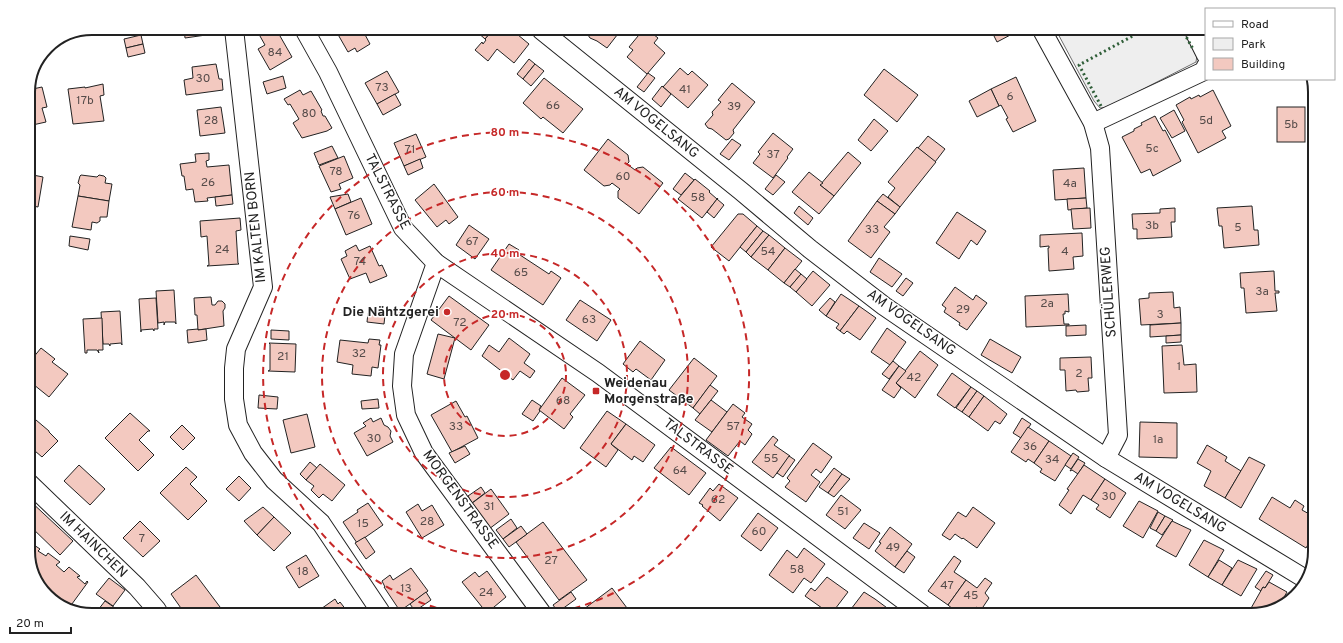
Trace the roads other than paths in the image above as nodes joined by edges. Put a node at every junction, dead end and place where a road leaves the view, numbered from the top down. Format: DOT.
graph roads {
  1 [pos="235,35"];
  2 [pos="307,35"];
  3 [pos="547,35"];
  4 [pos="1045,35"];
  5 [pos="1196,35"];
  6 [pos="1205,53"];
  7 [pos="1205,68"];
  8 [pos="1093,123"];
  9 [pos="436,263"];
  10 [pos="1106,458"];
  11 [pos="35,489"];
  12 [pos="1301,577"];
  13 [pos="155,608"];
  14 [pos="378,608"];
  15 [pos="538,608"];
  16 [pos="911,608"];
  1 -- 14 [label="street, IM KALTEN BORN"];
  2 -- 9 [label="street, TALSTRASSE"];
  3 -- 10 [label="street, AM VOGELSANG"];
  4 -- 8 [label="street, SCHÜLERWEG"];
  5 -- 6 [label="street"];
  7 -- 8 [label="street"];
  8 -- 10 [label="street, SCHÜLERWEG"];
  9 -- 15 [label="street, MORGENSTRASSE"];
  9 -- 16 [label="street, TALSTRASSE"];
  10 -- 12 [label="street, AM VOGELSANG"];
  11 -- 13 [label="street, IM HAINCHEN"];
}
